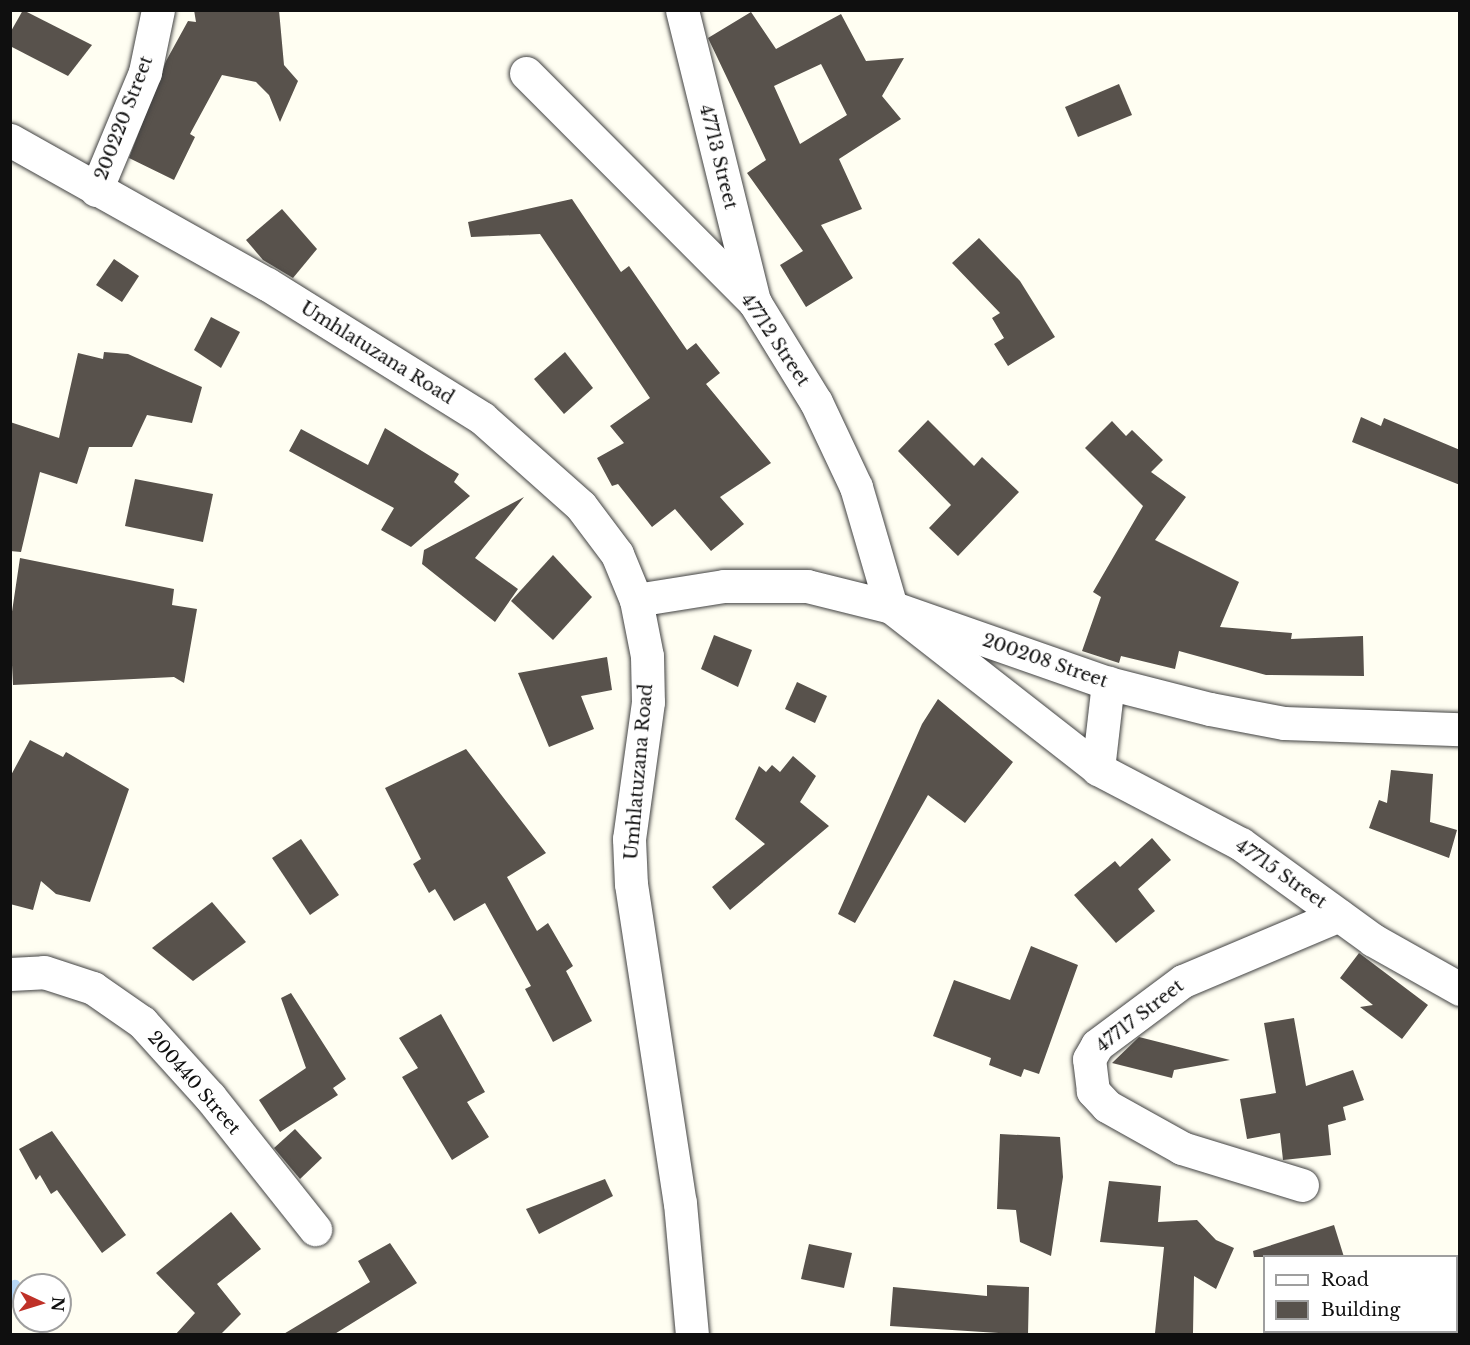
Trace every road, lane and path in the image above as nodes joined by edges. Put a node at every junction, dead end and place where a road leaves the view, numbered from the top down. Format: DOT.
graph roads {
  1 [pos="158,10"];
  2 [pos="682,10"];
  3 [pos="526,73"];
  4 [pos="10,140"];
  5 [pos="96,190"];
  6 [pos="754,303"];
  7 [pos="636,600"];
  8 [pos="891,607"];
  9 [pos="1108,684"];
  10 [pos="1460,729"];
  11 [pos="1098,769"];
  12 [pos="1339,915"];
  13 [pos="10,974"];
  14 [pos="1460,989"];
  15 [pos="1302,1185"];
  16 [pos="315,1229"];
  17 [pos="692,1335"];
  1 -- 5 [label="street, 200220 Street"];
  2 -- 6 [label="street, 47713 Street"];
  3 -- 6 [label="street, 47712 Street"];
  4 -- 5 [label="street, Umhlatuzana Road"];
  5 -- 7 [label="street, Umhlatuzana Road"];
  6 -- 8 [label="street, 47712 Street"];
  7 -- 8 [label="street, 200208 Street"];
  7 -- 17 [label="street, Umhlatuzana Road"];
  8 -- 9 [label="street, 200208 Street"];
  8 -- 11 [label="street, 47715 Street"];
  9 -- 10 [label="street, 200208 Street"];
  9 -- 11 [label="street"];
  11 -- 12 [label="street, 47715 Street"];
  12 -- 14 [label="street, 47715 Street"];
  12 -- 15 [label="street, 47717 Street"];
  13 -- 16 [label="street, 200440 Street"];
}
